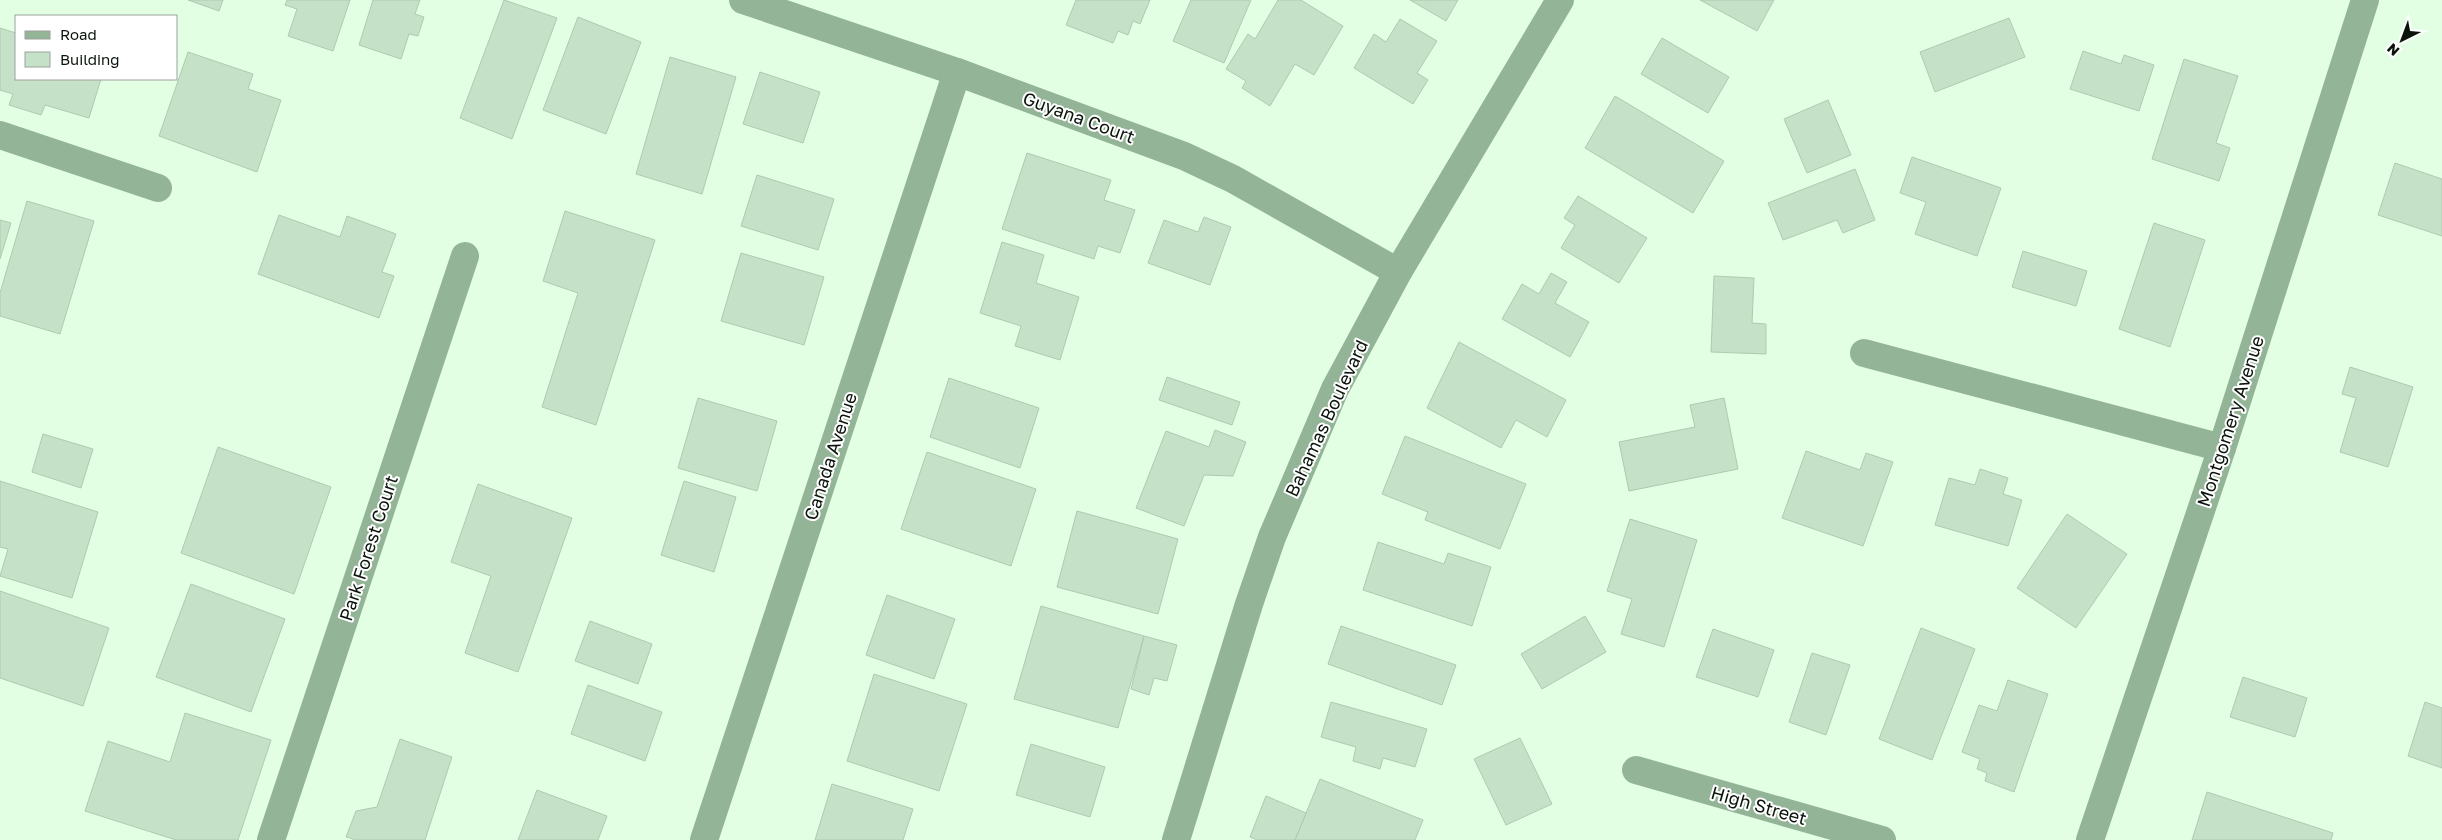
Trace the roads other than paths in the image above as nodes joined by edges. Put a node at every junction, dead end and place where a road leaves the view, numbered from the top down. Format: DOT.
graph roads {
  1 [pos="743,0"];
  2 [pos="1560,0"];
  3 [pos="2365,0"];
  4 [pos="957,72"];
  5 [pos="0,135"];
  6 [pos="158,188"];
  7 [pos="465,256"];
  8 [pos="1398,272"];
  9 [pos="1864,353"];
  10 [pos="2222,448"];
  11 [pos="1636,770"];
  12 [pos="271,840"];
  13 [pos="704,840"];
  14 [pos="1176,840"];
  15 [pos="1882,840"];
  16 [pos="2090,840"];
  1 -- 4 [label="street, Guyana Court"];
  2 -- 8 [label="street, Bahamas Boulevard"];
  3 -- 10 [label="street, Montgomery Avenue"];
  4 -- 8 [label="street, Guyana Court"];
  4 -- 13 [label="street, Canada Avenue"];
  5 -- 6 [label="street"];
  7 -- 12 [label="street, Park Forest Court"];
  8 -- 14 [label="street, Bahamas Boulevard"];
  9 -- 10 [label="street"];
  10 -- 16 [label="street, Montgomery Avenue"];
  11 -- 15 [label="street, High Street"];
}
